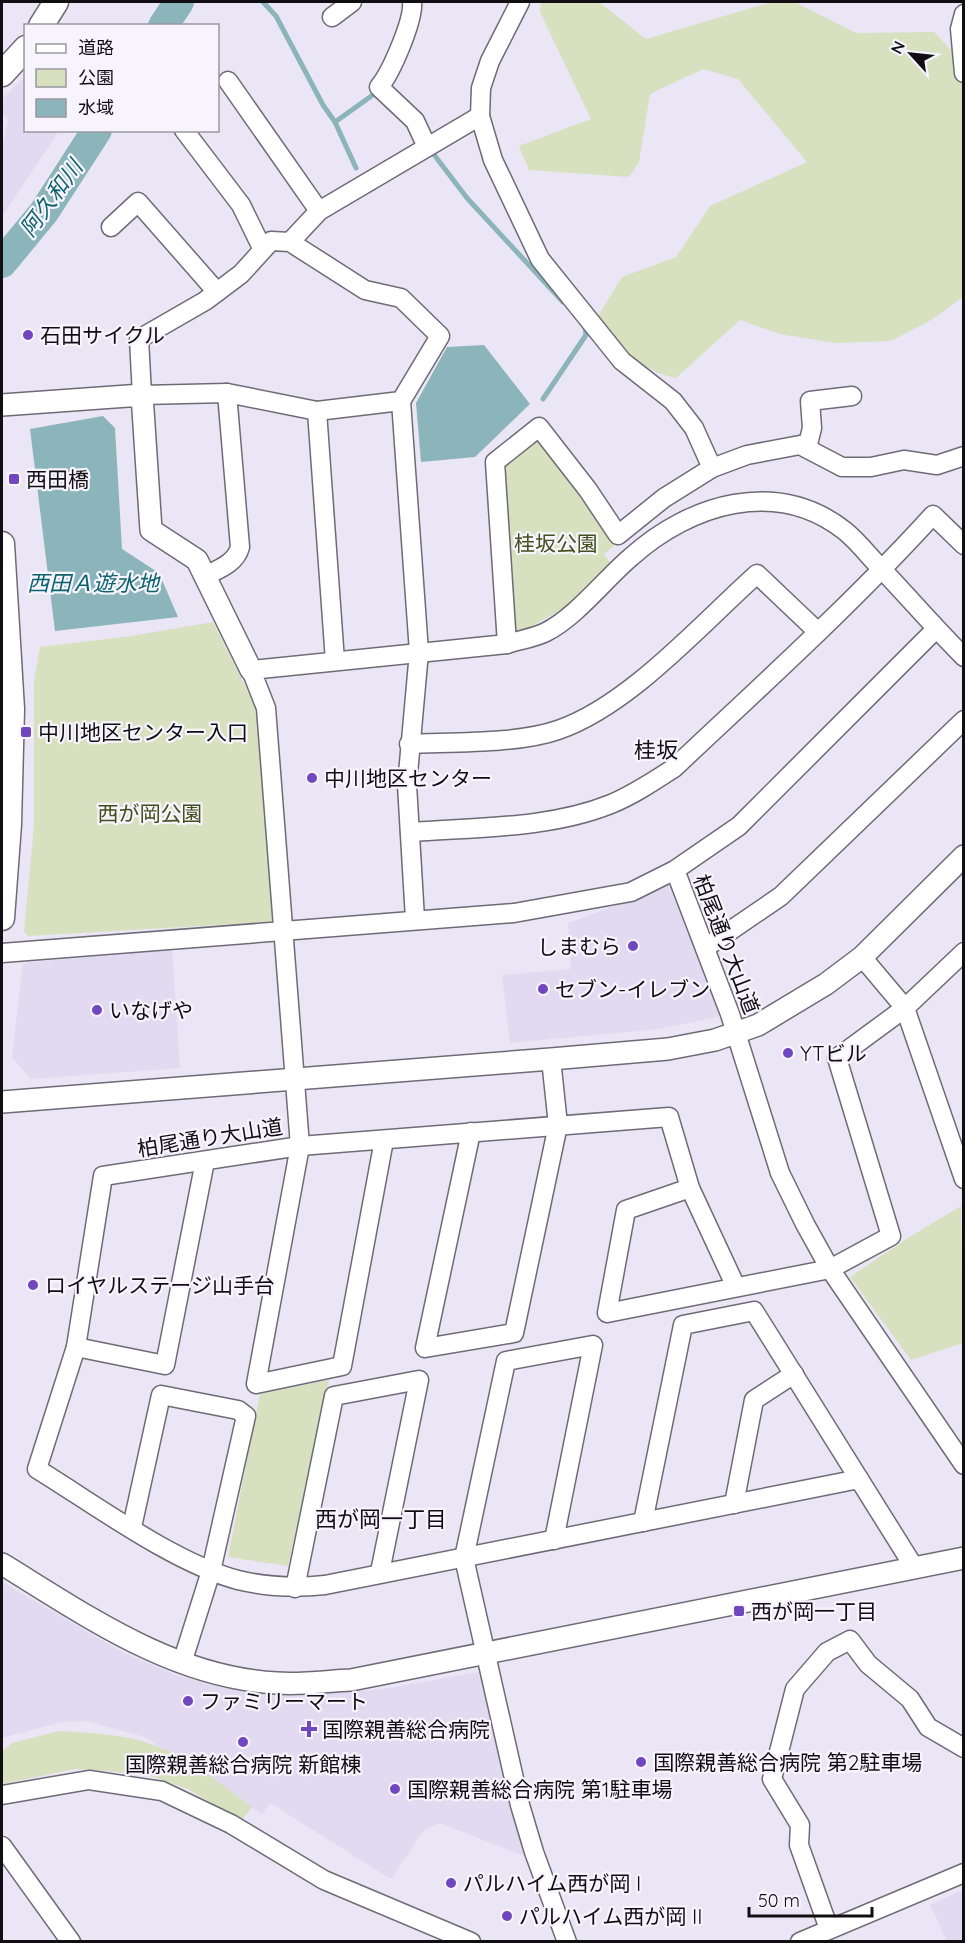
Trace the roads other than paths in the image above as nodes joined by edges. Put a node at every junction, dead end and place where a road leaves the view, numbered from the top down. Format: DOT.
graph roads {
  1 [pos="56,2"];
  2 [pos="352,2"];
  3 [pos="412,2"];
  4 [pos="520,2"];
  5 [pos="963,14"];
  6 [pos="332,17"];
  7 [pos="42,24"];
  8 [pos="24,50"];
  9 [pos="2,74"];
  10 [pos="963,74"];
  11 [pos="228,81"];
  12 [pos="480,116"];
  13 [pos="186,132"];
  14 [pos="427,147"];
  15 [pos="319,211"];
  16 [pos="111,227"];
  17 [pos="290,242"];
  18 [pos="262,248"];
  19 [pos="217,292"];
  20 [pos="227,393"];
  21 [pos="142,395"];
  22 [pos="852,396"];
  23 [pos="401,401"];
  24 [pos="2,405"];
  25 [pos="317,411"];
  26 [pos="807,448"];
  27 [pos="963,456"];
  28 [pos="712,468"];
  29 [pos="2,544"];
  30 [pos="963,545"];
  31 [pos="883,570"];
  32 [pos="205,576"];
  33 [pos="4,617"];
  34 [pos="936,629"];
  35 [pos="818,632"];
  36 [pos="507,644"];
  37 [pos="419,652"];
  38 [pos="963,657"];
  39 [pos="335,661"];
  40 [pos="251,670"];
  41 [pos="963,720"];
  42 [pos="409,744"];
  43 [pos="410,832"];
  44 [pos="963,856"];
  45 [pos="675,870"];
  46 [pos="2,918"];
  47 [pos="415,919"];
  48 [pos="284,930"];
  49 [pos="705,948"];
  50 [pos="963,952"];
  51 [pos="2,953"];
  52 [pos="862,957"];
  53 [pos="905,1008"];
  54 [pos="737,1034"];
  55 [pos="551,1059"];
  56 [pos="296,1080"];
  57 [pos="2,1102"];
  58 [pos="558,1125"];
  59 [pos="471,1132"];
  60 [pos="384,1140"];
  61 [pos="300,1146"];
  62 [pos="205,1161"];
  63 [pos="963,1179"];
  64 [pos="690,1188"];
  65 [pos="830,1269"];
  66 [pos="736,1287"];
  67 [pos="76,1347"];
  68 [pos="794,1374"];
  69 [pos="963,1465"];
  70 [pos="859,1479"];
  71 [pos="734,1504"];
  72 [pos="643,1522"];
  73 [pos="132,1527"];
  74 [pos="554,1540"];
  75 [pos="464,1558"];
  76 [pos="963,1558"];
  77 [pos="2,1564"];
  78 [pos="914,1567"];
  79 [pos="211,1571"];
  80 [pos="380,1572"];
  81 [pos="295,1588"];
  82 [pos="486,1652"];
  83 [pos="182,1663"];
  84 [pos="963,1748"];
  85 [pos="2,1795"];
  86 [pos="2,1846"];
  87 [pos="963,1873"];
  88 [pos="829,1929"];
  89 [pos="67,1940"];
  90 [pos="471,1941"];
  91 [pos="567,1941"];
  92 [pos="800,1941"];
  1 -- 7 [label="main road"];
  2 -- 6 [label="street"];
  3 -- 14 [label="street"];
  4 -- 12 [label="street"];
  5 -- 10 [label="street"];
  8 -- 9 [label="main road"];
  11 -- 15 [label="street"];
  12 -- 14 [label="street"];
  12 -- 28 [label="street"];
  13 -- 18 [label="street"];
  14 -- 15 [label="street"];
  15 -- 17 [label="street"];
  16 -- 19 [label="street"];
  17 -- 18 [label="street"];
  17 -- 23 [label="street"];
  18 -- 19 [label="street"];
  19 -- 21 [label="street"];
  20 -- 21 [label="street"];
  20 -- 25 [label="street"];
  20 -- 32 [label="street"];
  21 -- 24 [label="street"];
  21 -- 32 [label="street"];
  22 -- 26 [label="street"];
  23 -- 25 [label="street"];
  23 -- 37 [label="street"];
  25 -- 39 [label="street"];
  26 -- 27 [label="street"];
  26 -- 28 [label="street"];
  28 -- 36 [label="street"];
  29 -- 33 [label="main road"];
  30 -- 31 [label="street"];
  31 -- 34 [label="street"];
  31 -- 35 [label="street"];
  31 -- 36 [label="street"];
  32 -- 40 [label="street"];
  33 -- 46 [label="main road"];
  34 -- 38 [label="street"];
  34 -- 45 [label="street"];
  35 -- 42 [label="street"];
  35 -- 43 [label="street"];
  36 -- 37 [label="street"];
  37 -- 39 [label="street"];
  37 -- 42 [label="street"];
  39 -- 40 [label="street"];
  40 -- 48 [label="street"];
  41 -- 49 [label="street"];
  42 -- 43 [label="street"];
  43 -- 47 [label="street"];
  44 -- 52 [label="street"];
  45 -- 47 [label="street"];
  45 -- 49 [label="street, 柏尾通り大山道"];
  47 -- 48 [label="street"];
  48 -- 51 [label="street"];
  48 -- 56 [label="street"];
  49 -- 54 [label="street, 柏尾通り大山道"];
  50 -- 53 [label="street"];
  52 -- 53 [label="street"];
  52 -- 54 [label="street"];
  53 -- 63 [label="street"];
  53 -- 65 [label="street"];
  54 -- 55 [label="street"];
  54 -- 65 [label="street, 柏尾通り大山道"];
  55 -- 56 [label="street"];
  55 -- 58 [label="street"];
  56 -- 57 [label="street"];
  56 -- 61 [label="street"];
  58 -- 59 [label="street, 柏尾通り大山道"];
  58 -- 59 [label="street"];
  58 -- 64 [label="street, 柏尾通り大山道"];
  59 -- 60 [label="street, 柏尾通り大山道"];
  60 -- 61 [label="street, 柏尾通り大山道"];
  60 -- 61 [label="street"];
  61 -- 62 [label="street, 柏尾通り大山道"];
  62 -- 67 [label="street, 柏尾通り大山道"];
  62 -- 67 [label="street"];
  64 -- 66 [label="street"];
  64 -- 66 [label="street"];
  65 -- 66 [label="street"];
  65 -- 69 [label="street, 柏尾通り大山道"];
  67 -- 73 [label="street, 柏尾通り大山道"];
  68 -- 70 [label="street"];
  68 -- 71 [label="street"];
  68 -- 72 [label="street"];
  70 -- 71 [label="street"];
  70 -- 78 [label="street"];
  71 -- 72 [label="street"];
  72 -- 74 [label="street"];
  73 -- 79 [label="street"];
  73 -- 79 [label="street"];
  74 -- 75 [label="street"];
  74 -- 75 [label="street"];
  75 -- 80 [label="street"];
  75 -- 82 [label="street"];
  76 -- 78 [label="street"];
  77 -- 83 [label="street"];
  78 -- 82 [label="street"];
  79 -- 81 [label="street"];
  79 -- 83 [label="street"];
  80 -- 81 [label="street"];
  80 -- 81 [label="street"];
  82 -- 83 [label="street"];
  82 -- 91 [label="street"];
  84 -- 88 [label="street"];
  85 -- 90 [label="street"];
  86 -- 89 [label="street"];
  87 -- 88 [label="street"];
  88 -- 92 [label="street"];
}
